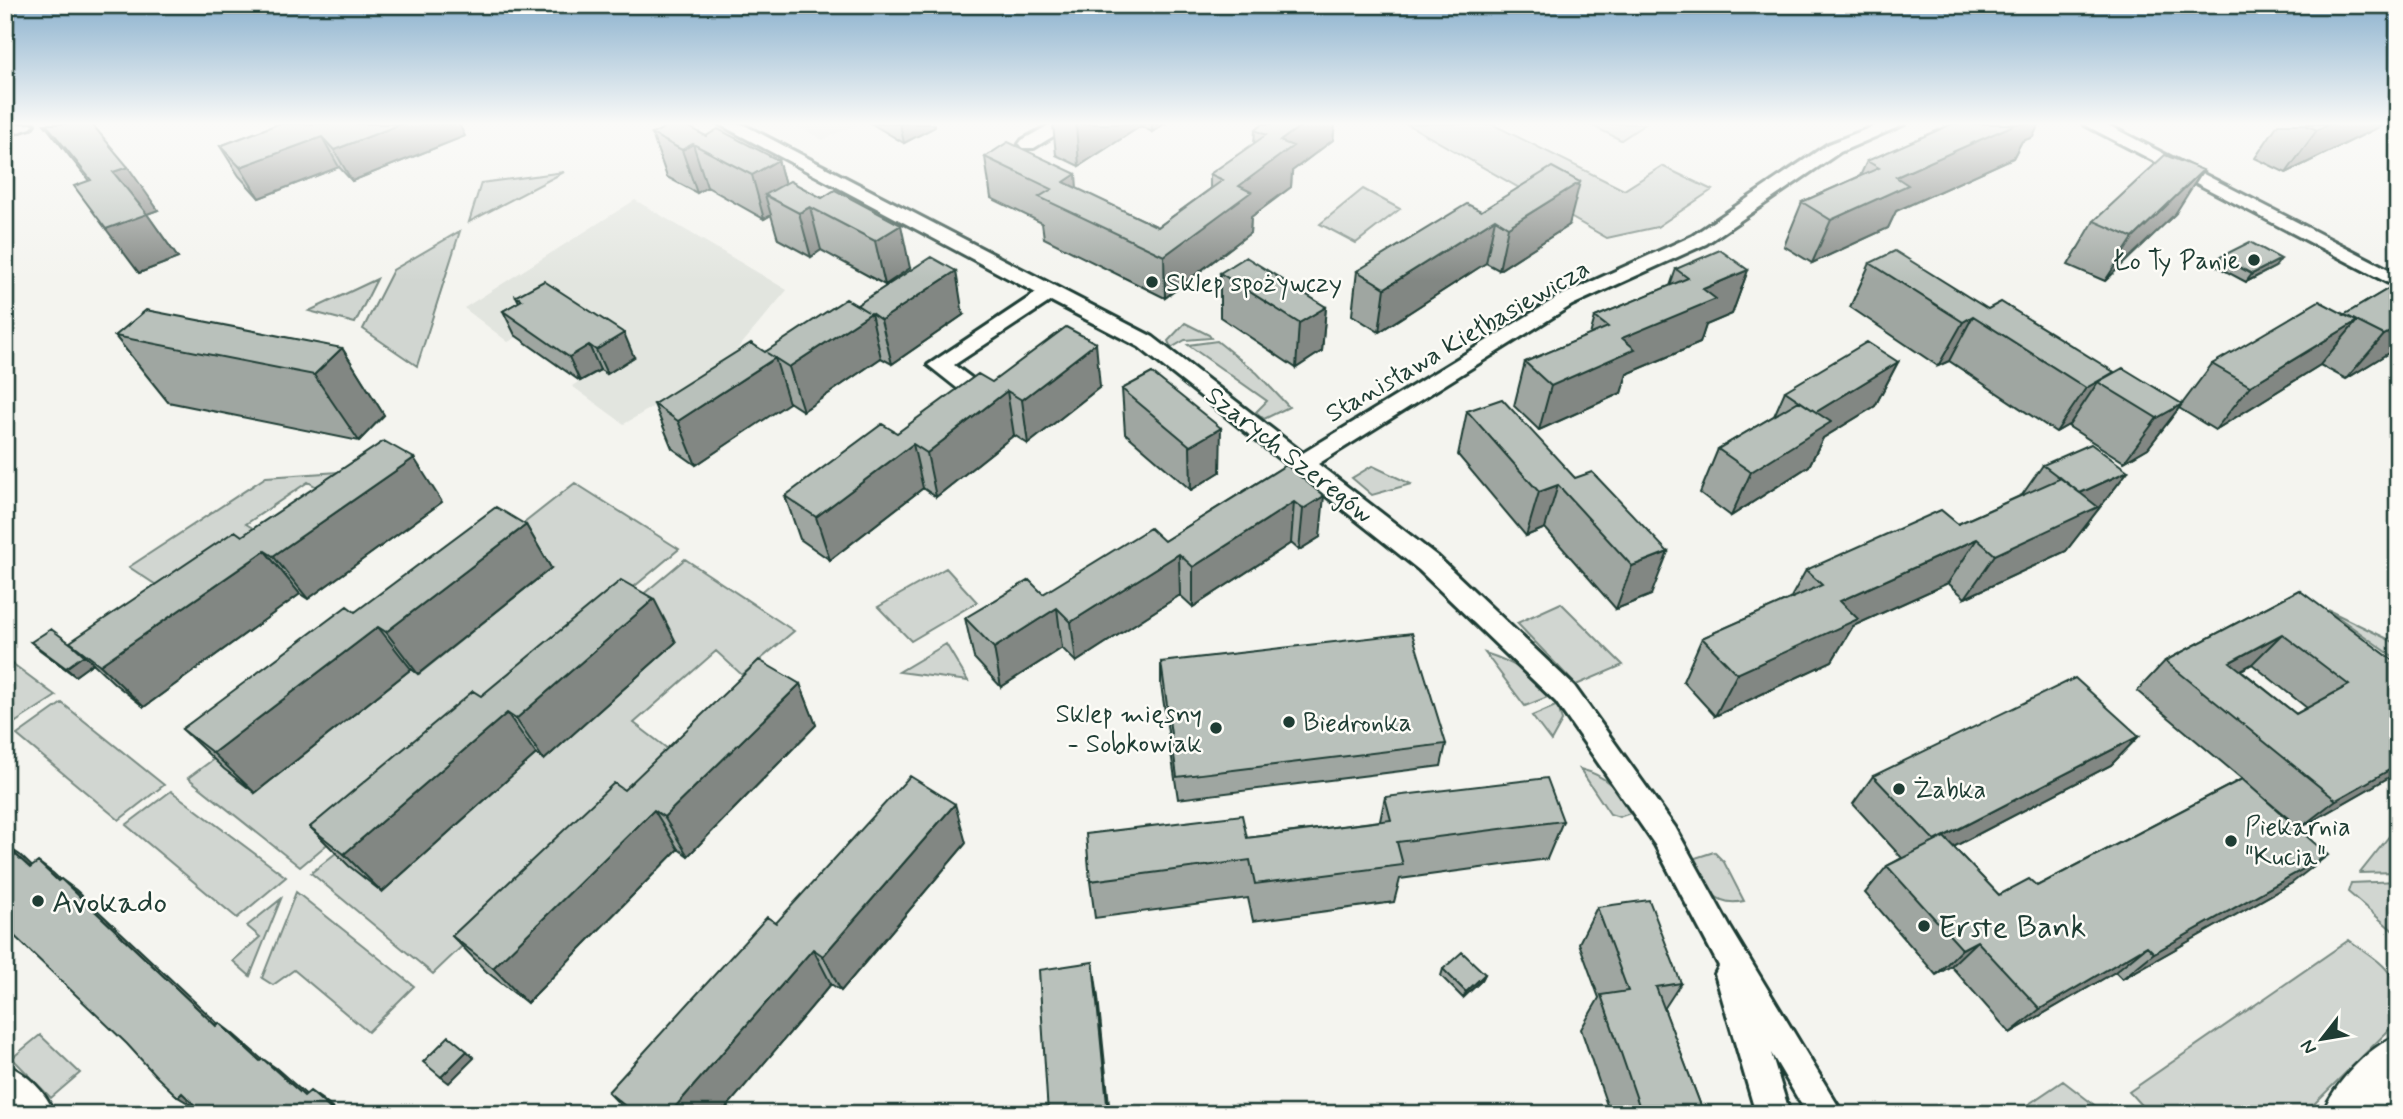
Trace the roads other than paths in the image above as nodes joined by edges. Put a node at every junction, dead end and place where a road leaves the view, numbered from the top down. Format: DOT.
graph roads {
  1 [pos="827,176"];
  2 [pos="1793,176"];
  3 [pos="2193,176"];
  4 [pos="2398,282"];
  5 [pos="1049,293"];
  6 [pos="1096,317"];
  7 [pos="1075,334"];
  8 [pos="1011,384"];
  9 [pos="1303,463"];
  10 [pos="1719,937"];
  11 [pos="2398,1058"];
  12 [pos="5,1088"];
  13 [pos="30,1114"];
  14 [pos="1773,1114"];
  15 [pos="1826,1114"];
  16 [pos="2346,1114"];
  1 -- 5 [label="street, Szarych Szeregów"];
  2 -- 9 [label="street, Stanisława Kiełbasiewicza"];
  3 -- 4 [label="street"];
  5 -- 6 [label="street, Szarych Szeregów"];
  5 -- 8 [label="street"];
  6 -- 7 [label="street"];
  6 -- 9 [label="street, Szarych Szeregów"];
  9 -- 10 [label="street, Szarych Szeregów"];
  10 -- 14 [label="street, Szarych Szeregów"];
  10 -- 15 [label="street, Szarych Szeregów"];
  11 -- 16 [label="street"];
  12 -- 13 [label="street"];
}
